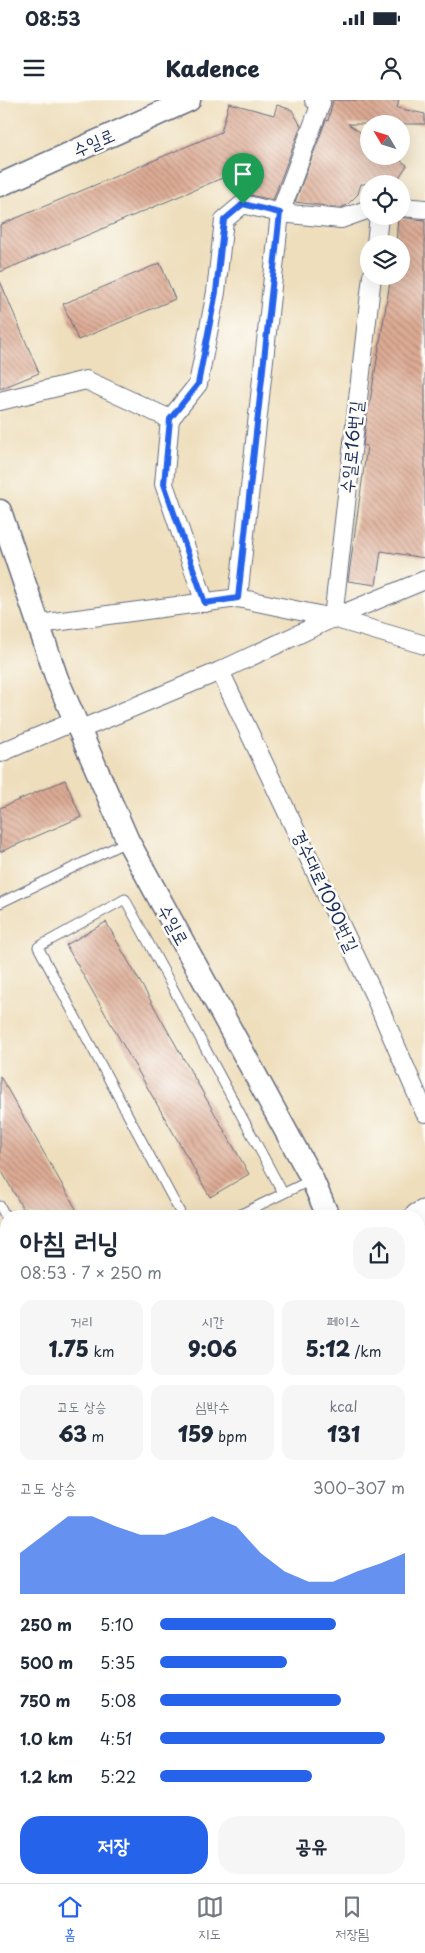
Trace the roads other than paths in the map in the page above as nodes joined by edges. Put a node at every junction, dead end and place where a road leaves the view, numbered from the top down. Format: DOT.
graph roads {
  1 [pos="189,100"];
  2 [pos="314,100"];
  3 [pos="0,185"];
  4 [pos="410,208"];
  5 [pos="425,209"];
  6 [pos="360,212"];
  7 [pos="280,213"];
  8 [pos="371,285"];
  9 [pos="0,401"];
  10 [pos="170,419"];
  11 [pos="0,511"];
  12 [pos="425,580"];
  13 [pos="238,598"];
  14 [pos="205,603"];
  15 [pos="333,618"];
  16 [pos="39,624"];
  17 [pos="425,645"];
  18 [pos="220,671"];
  19 [pos="77,726"];
  20 [pos="0,753"];
  21 [pos="128,841"];
  22 [pos="0,903"];
  23 [pos="425,1113"];
  24 [pos="312,1180"];
  25 [pos="283,1193"];
  26 [pos="179,1210"];
  27 [pos="249,1210"];
  28 [pos="325,1210"];
  1 -- 3 [label="street, 수일로"];
  2 -- 7 [label="street"];
  4 -- 5 [label="street"];
  6 -- 7 [label="street"];
  7 -- 10 [label="street"];
  7 -- 13 [label="street"];
  8 -- 15 [label="street, 수일로16번길"];
  9 -- 10 [label="street"];
  10 -- 14 [label="street"];
  11 -- 16 [label="street, 수일로"];
  12 -- 15 [label="street"];
  13 -- 14 [label="street"];
  13 -- 15 [label="street"];
  14 -- 16 [label="street"];
  15 -- 17 [label="street"];
  15 -- 18 [label="street"];
  16 -- 19 [label="street, 수일로"];
  18 -- 19 [label="street"];
  18 -- 23 [label="street, 경수대로1090번길"];
  19 -- 20 [label="street"];
  19 -- 21 [label="street, 수일로"];
  21 -- 22 [label="lane"];
  21 -- 24 [label="street, 수일로"];
  24 -- 25 [label="lane"];
  24 -- 28 [label="street, 수일로"];
  25 -- 26 [label="lane"];
  25 -- 27 [label="lane"];
}
